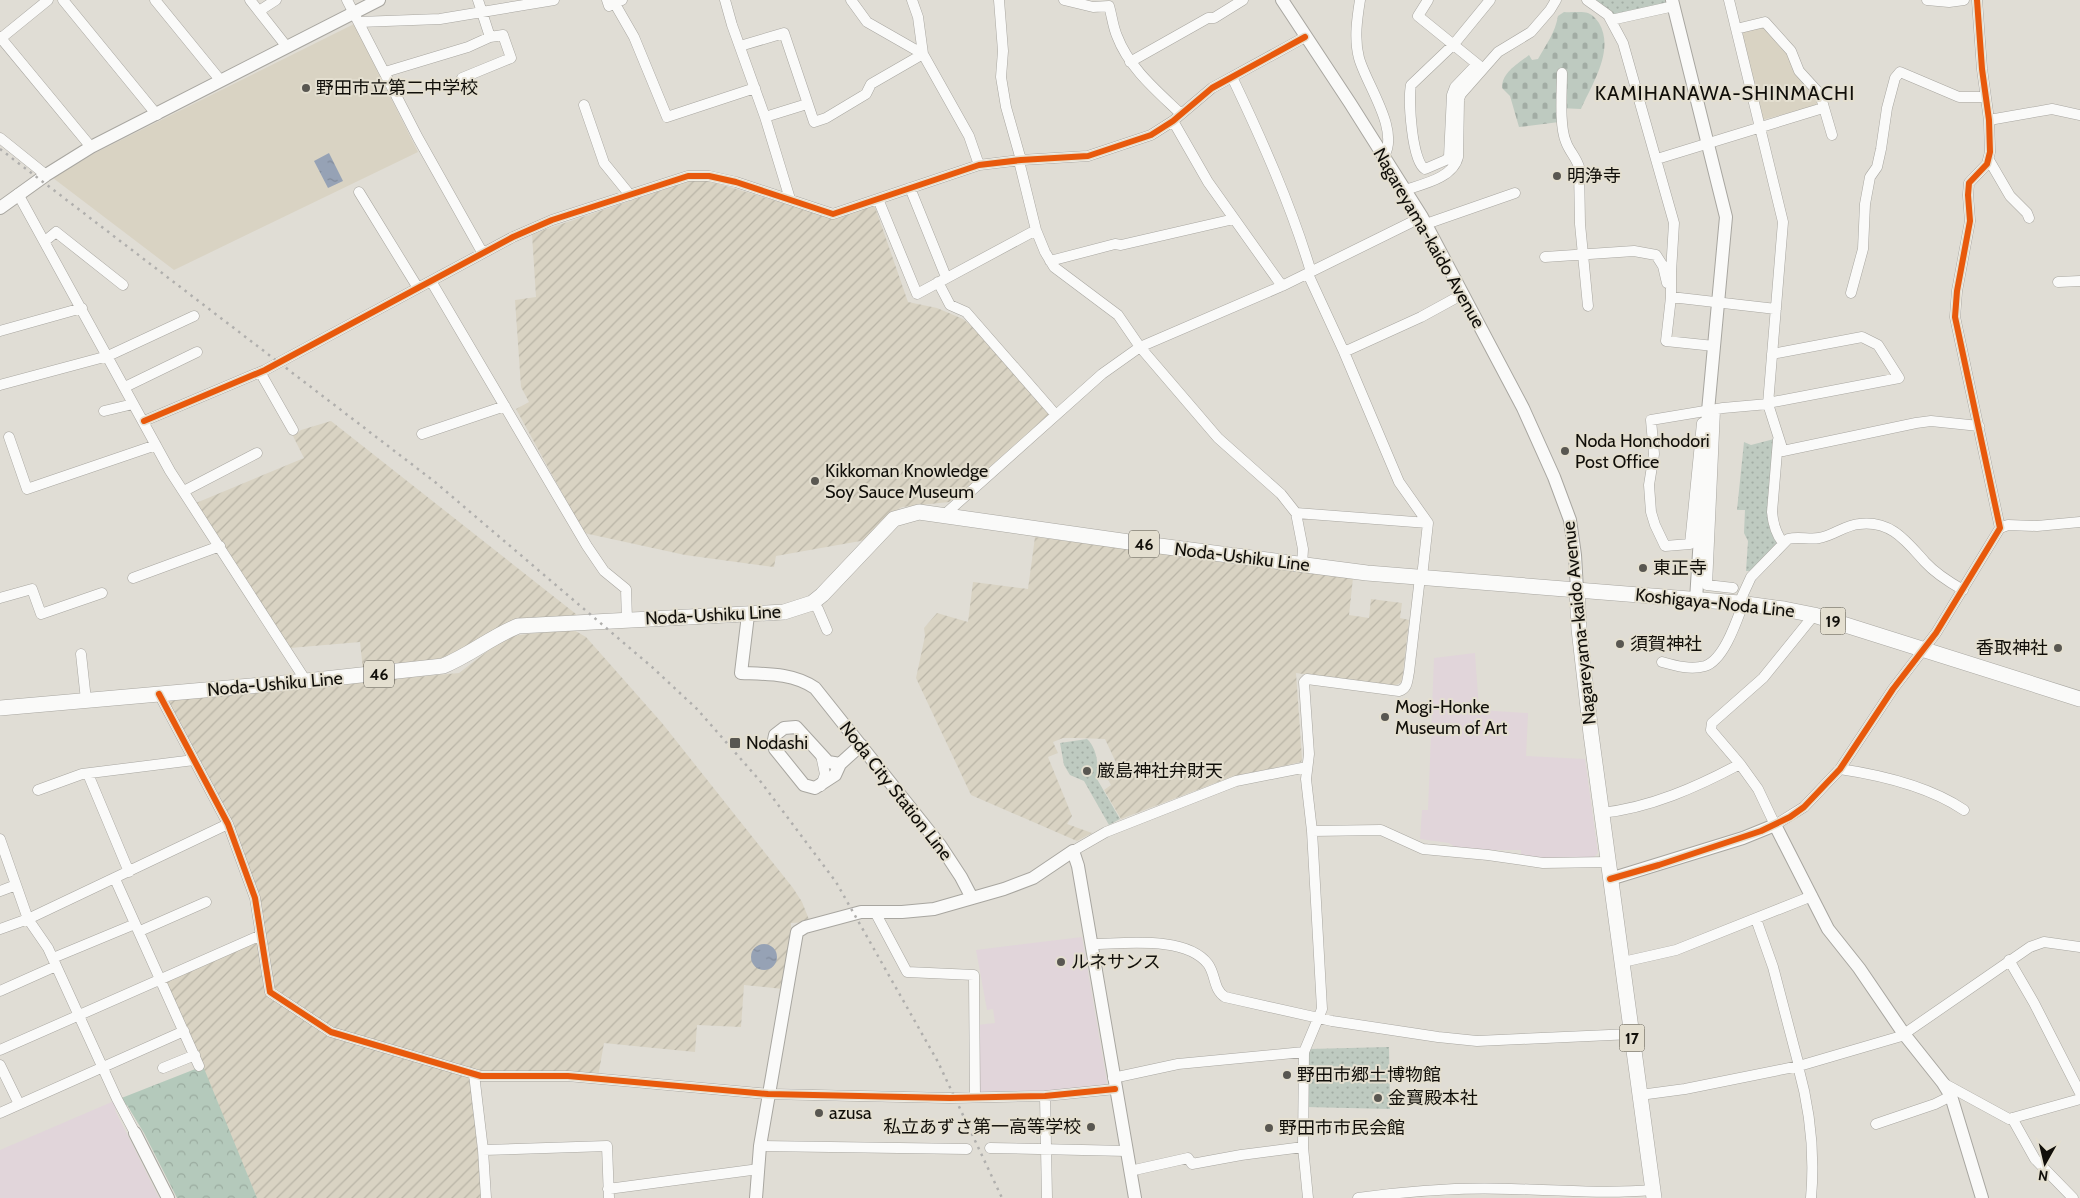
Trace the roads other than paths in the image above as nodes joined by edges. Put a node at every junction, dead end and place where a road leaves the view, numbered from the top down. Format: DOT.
graph roads {
  1 [pos="48,0"];
  2 [pos="63,0"];
  3 [pos="155,0"];
  4 [pos="250,0"];
  5 [pos="276,0"];
  6 [pos="347,0"];
  7 [pos="380,0"];
  8 [pos="478,0"];
  9 [pos="554,0"];
  10 [pos="725,0"];
  11 [pos="851,0"];
  12 [pos="912,0"];
  13 [pos="998,0"];
  14 [pos="1064,0"];
  15 [pos="1243,0"];
  16 [pos="1282,0"];
  17 [pos="1360,0"];
  18 [pos="1428,0"];
  19 [pos="1490,0"];
  20 [pos="1556,0"];
  21 [pos="1587,0"];
  22 [pos="1729,0"];
  23 [pos="1927,0"];
  24 [pos="1964,0"];
  25 [pos="1977,0"];
  26 [pos="615,1"];
  27 [pos="1673,3"];
  28 [pos="259,11"];
  29 [pos="481,13"];
  30 [pos="357,17"];
  31 [pos="1611,20"];
  32 [pos="1736,29"];
  33 [pos="490,37"];
  34 [pos="1305,37"];
  35 [pos="0,38"];
  36 [pos="1454,44"];
  37 [pos="740,46"];
  38 [pos="287,47"];
  39 [pos="923,54"];
  40 [pos="1130,62"];
  41 [pos="1480,66"];
  42 [pos="385,72"];
  43 [pos="1562,73"];
  44 [pos="1232,77"];
  45 [pos="462,78"];
  46 [pos="221,81"];
  47 [pos="755,88"];
  48 [pos="1985,97"];
  49 [pos="807,104"];
  50 [pos="584,105"];
  51 [pos="1823,108"];
  52 [pos="157,114"];
  53 [pos="2080,115"];
  54 [pos="765,117"];
  55 [pos="1177,117"];
  56 [pos="1989,120"];
  57 [pos="1760,128"];
  58 [pos="1832,135"];
  59 [pos="0,138"];
  60 [pos="1708,143"];
  61 [pos="91,147"];
  62 [pos="1384,156"];
  63 [pos="1657,159"];
  64 [pos="1989,160"];
  65 [pos="1020,161"];
  66 [pos="979,165"];
  67 [pos="46,175"];
  68 [pos="910,188"];
  69 [pos="1405,190"];
  70 [pos="359,192"];
  71 [pos="1515,193"];
  72 [pos="18,194"];
  73 [pos="630,195"];
  74 [pos="790,199"];
  75 [pos="878,200"];
  76 [pos="0,208"];
  77 [pos="2029,218"];
  78 [pos="1234,219"];
  79 [pos="1424,221"];
  80 [pos="1036,230"];
  81 [pos="45,241"];
  82 [pos="482,252"];
  83 [pos="1584,253"];
  84 [pos="1546,257"];
  85 [pos="1050,261"];
  86 [pos="1309,273"];
  87 [pos="942,280"];
  88 [pos="431,281"];
  89 [pos="2058,282"];
  90 [pos="2080,282"];
  91 [pos="123,285"];
  92 [pos="1282,286"];
  93 [pos="418,288"];
  94 [pos="1852,293"];
  95 [pos="1463,294"];
  96 [pos="1672,294"];
  97 [pos="1719,302"];
  98 [pos="1588,306"];
  99 [pos="82,308"];
  100 [pos="1776,309"];
  101 [pos="194,316"];
  102 [pos="0,331"];
  103 [pos="1714,346"];
  104 [pos="1140,347"];
  105 [pos="197,352"];
  106 [pos="1344,352"];
  107 [pos="1772,354"];
  108 [pos="108,356"];
  109 [pos="260,372"];
  110 [pos="0,385"];
  111 [pos="125,387"];
  112 [pos="133,404"];
  113 [pos="1768,404"];
  114 [pos="505,406"];
  115 [pos="104,411"];
  116 [pos="1708,411"];
  117 [pos="1056,415"];
  118 [pos="144,421"];
  119 [pos="1979,426"];
  120 [pos="293,430"];
  121 [pos="422,434"];
  122 [pos="9,437"];
  123 [pos="1779,438"];
  124 [pos="156,445"];
  125 [pos="257,453"];
  126 [pos="184,491"];
  127 [pos="1296,514"];
  128 [pos="943,516"];
  129 [pos="2080,522"];
  130 [pos="1428,523"];
  131 [pos="2000,528"];
  132 [pos="1783,543"];
  133 [pos="220,546"];
  134 [pos="1302,565"];
  135 [pos="1421,577"];
  136 [pos="133,578"];
  137 [pos="1733,588"];
  138 [pos="1577,590"];
  139 [pos="1963,590"];
  140 [pos="102,593"];
  141 [pos="0,598"];
  142 [pos="1696,600"];
  143 [pos="812,602"];
  144 [pos="1741,603"];
  145 [pos="748,615"];
  146 [pos="1814,615"];
  147 [pos="627,620"];
  148 [pos="826,630"];
  149 [pos="1923,649"];
  150 [pos="81,654"];
  151 [pos="1662,662"];
  152 [pos="306,681"];
  153 [pos="159,694"];
  154 [pos="2080,699"];
  155 [pos="86,700"];
  156 [pos="0,708"];
  157 [pos="862,745"];
  158 [pos="820,755"];
  159 [pos="194,760"];
  160 [pos="840,764"];
  161 [pos="1740,764"];
  162 [pos="1306,767"];
  163 [pos="1840,769"];
  164 [pos="88,774"];
  165 [pos="820,787"];
  166 [pos="38,790"];
  167 [pos="1964,810"];
  168 [pos="1601,813"];
  169 [pos="228,824"];
  170 [pos="1775,825"];
  171 [pos="1312,831"];
  172 [pos="0,839"];
  173 [pos="1073,851"];
  174 [pos="1608,862"];
  175 [pos="130,872"];
  176 [pos="1610,878"];
  177 [pos="115,879"];
  178 [pos="16,885"];
  179 [pos="0,891"];
  180 [pos="1812,896"];
  181 [pos="972,898"];
  182 [pos="206,902"];
  183 [pos="875,912"];
  184 [pos="28,919"];
  185 [pos="1756,919"];
  186 [pos="137,927"];
  187 [pos="0,929"];
  188 [pos="261,935"];
  189 [pos="1091,944"];
  190 [pos="2080,947"];
  191 [pos="2009,960"];
  192 [pos="54,962"];
  193 [pos="1623,962"];
  194 [pos="161,979"];
  195 [pos="0,991"];
  196 [pos="78,1016"];
  197 [pos="1318,1016"];
  198 [pos="184,1031"];
  199 [pos="1632,1034"];
  200 [pos="1904,1035"];
  201 [pos="0,1050"];
  202 [pos="1304,1052"];
  203 [pos="195,1055"];
  204 [pos="0,1065"];
  205 [pos="199,1066"];
  206 [pos="1798,1066"];
  207 [pos="102,1068"];
  208 [pos="163,1068"];
  209 [pos="474,1074"];
  210 [pos="1114,1083"];
  211 [pos="1943,1083"];
  212 [pos="2080,1093"];
  213 [pos="768,1094"];
  214 [pos="1640,1095"];
  215 [pos="1045,1096"];
  216 [pos="1951,1096"];
  217 [pos="975,1097"];
  218 [pos="2080,1099"];
  219 [pos="19,1104"];
  220 [pos="0,1113"];
  221 [pos="2012,1118"];
  222 [pos="1876,1124"];
  223 [pos="135,1133"];
  224 [pos="760,1146"];
  225 [pos="1303,1147"];
  226 [pos="967,1148"];
  227 [pos="990,1148"];
  228 [pos="1046,1149"];
  229 [pos="484,1150"];
  230 [pos="1127,1151"];
  231 [pos="758,1169"];
  232 [pos="1130,1171"];
  233 [pos="608,1194"];
  234 [pos="1654,1194"];
  235 [pos="168,1198"];
  236 [pos="486,1198"];
  237 [pos="756,1198"];
  238 [pos="1047,1198"];
  239 [pos="1135,1198"];
  240 [pos="1308,1198"];
  241 [pos="1358,1198"];
  242 [pos="1811,1198"];
  243 [pos="1982,1198"];
  244 [pos="2073,1198"];
  1 -- 35 [label="street"];
  2 -- 52 [label="street"];
  3 -- 46 [label="street"];
  4 -- 28 [label="street"];
  5 -- 28 [label="street"];
  6 -- 30 [label="street"];
  7 -- 30 [label="street"];
  8 -- 29 [label="street"];
  9 -- 29 [label="street"];
  10 -- 37 [label="street"];
  11 -- 39 [label="street"];
  12 -- 39 [label="street"];
  13 -- 65 [label="street"];
  14 -- 40 [label="street"];
  15 -- 40 [label="street"];
  16 -- 34 [label="street, Nagareyama-kaido Avenue"];
  17 -- 62 [label="street"];
  18 -- 36 [label="street"];
  19 -- 36 [label="street"];
  20 -- 41 [label="street"];
  21 -- 31 [label="street"];
  22 -- 32 [label="street"];
  23 -- 24 [label="street"];
  25 -- 48 [label="street"];
  26 -- 47 [label="street"];
  27 -- 31 [label="street"];
  27 -- 60 [label="street"];
  28 -- 38 [label="street"];
  29 -- 30 [label="street"];
  29 -- 33 [label="street"];
  30 -- 38 [label="street"];
  30 -- 42 [label="street"];
  31 -- 63 [label="street"];
  32 -- 51 [label="street"];
  32 -- 57 [label="street"];
  33 -- 42 [label="street"];
  33 -- 45 [label="street"];
  34 -- 44 [label="street"];
  34 -- 62 [label="street, Nagareyama-kaido Avenue"];
  35 -- 61 [label="street"];
  36 -- 41 [label="street"];
  36 -- 41 [label="street"];
  37 -- 47 [label="street"];
  37 -- 49 [label="street"];
  38 -- 46 [label="street"];
  39 -- 49 [label="street"];
  39 -- 66 [label="street"];
  40 -- 55 [label="street"];
  41 -- 69 [label="street"];
  42 -- 82 [label="street"];
  43 -- 83 [label="street"];
  44 -- 55 [label="street"];
  44 -- 86 [label="street"];
  46 -- 52 [label="street"];
  47 -- 54 [label="street"];
  48 -- 56 [label="street"];
  48 -- 94 [label="street"];
  49 -- 54 [label="street"];
  50 -- 73 [label="street"];
  51 -- 57 [label="street"];
  51 -- 58 [label="street"];
  52 -- 61 [label="street"];
  53 -- 56 [label="street"];
  54 -- 74 [label="street"];
  55 -- 65 [label="street"];
  55 -- 78 [label="street"];
  56 -- 64 [label="street"];
  57 -- 60 [label="street"];
  57 -- 100 [label="street"];
  59 -- 67 [label="street"];
  60 -- 63 [label="street"];
  60 -- 97 [label="street"];
  61 -- 67 [label="street"];
  62 -- 69 [label="street, Nagareyama-kaido Avenue"];
  63 -- 96 [label="street"];
  64 -- 77 [label="street"];
  64 -- 119 [label="street"];
  65 -- 66 [label="street"];
  65 -- 80 [label="street"];
  66 -- 68 [label="street"];
  67 -- 72 [label="street"];
  68 -- 75 [label="street"];
  68 -- 87 [label="street"];
  69 -- 79 [label="street, Nagareyama-kaido Avenue"];
  70 -- 93 [label="street"];
  71 -- 79 [label="street"];
  72 -- 76 [label="street"];
  72 -- 81 [label="street"];
  73 -- 74 [label="street"];
  73 -- 82 [label="street"];
  74 -- 75 [label="street"];
  75 -- 87 [label="street"];
  78 -- 85 [label="street"];
  78 -- 92 [label="street"];
  79 -- 86 [label="street"];
  79 -- 95 [label="street, Nagareyama-kaido Avenue"];
  80 -- 85 [label="street"];
  80 -- 87 [label="street"];
  81 -- 91 [label="street"];
  81 -- 99 [label="street"];
  82 -- 88 [label="street"];
  83 -- 84 [label="street"];
  83 -- 96 [label="street"];
  83 -- 98 [label="street"];
  85 -- 104 [label="street"];
  86 -- 92 [label="street"];
  86 -- 106 [label="street"];
  87 -- 117 [label="street"];
  88 -- 93 [label="street"];
  88 -- 114 [label="street"];
  89 -- 90 [label="street"];
  92 -- 104 [label="street"];
  93 -- 109 [label="street"];
  95 -- 106 [label="street"];
  95 -- 138 [label="street, Nagareyama-kaido Avenue"];
  96 -- 97 [label="street"];
  96 -- 103 [label="street"];
  97 -- 100 [label="street"];
  97 -- 103 [label="street"];
  99 -- 102 [label="street"];
  99 -- 108 [label="street"];
  100 -- 107 [label="street"];
  101 -- 108 [label="street"];
  103 -- 116 [label="street"];
  104 -- 117 [label="street"];
  104 -- 127 [label="street"];
  105 -- 111 [label="street"];
  106 -- 130 [label="street"];
  107 -- 113 [label="street"];
  107 -- 113 [label="street"];
  108 -- 110 [label="street"];
  108 -- 111 [label="street"];
  109 -- 118 [label="street"];
  109 -- 120 [label="street"];
  111 -- 112 [label="street"];
  112 -- 115 [label="street"];
  112 -- 118 [label="street"];
  113 -- 116 [label="street"];
  113 -- 123 [label="street"];
  114 -- 121 [label="street"];
  114 -- 147 [label="street"];
  116 -- 116 [label="street"];
  116 -- 137 [label="street"];
  116 -- 142 [label="street"];
  117 -- 128 [label="street"];
  118 -- 124 [label="street"];
  119 -- 123 [label="street"];
  119 -- 131 [label="street"];
  122 -- 124 [label="street"];
  123 -- 132 [label="street"];
  124 -- 126 [label="street"];
  125 -- 126 [label="street"];
  126 -- 133 [label="street"];
  127 -- 130 [label="street"];
  127 -- 134 [label="street"];
  128 -- 134 [label="main road, Noda-Ushiku Line / 46"];
  128 -- 143 [label="main road, Noda-Ushiku Line / 46"];
  129 -- 131 [label="street"];
  130 -- 135 [label="street"];
  131 -- 139 [label="street"];
  132 -- 139 [label="street"];
  132 -- 144 [label="street"];
  133 -- 136 [label="street"];
  133 -- 152 [label="street"];
  134 -- 135 [label="main road, Noda-Ushiku Line / 46"];
  135 -- 138 [label="main road, Noda-Ushiku Line / 46"];
  135 -- 162 [label="street"];
  138 -- 142 [label="main road, Koshigaya-Noda Line / 19"];
  138 -- 168 [label="main road, Nagareyama-kaido Avenue / 17"];
  139 -- 149 [label="street"];
  140 -- 141 [label="street"];
  142 -- 144 [label="main road, Koshigaya-Noda Line / 19"];
  143 -- 145 [label="main road, Noda-Ushiku Line / 46"];
  143 -- 148 [label="street"];
  144 -- 146 [label="main road, Koshigaya-Noda Line / 19"];
  144 -- 151 [label="street"];
  145 -- 147 [label="main road, Noda-Ushiku Line / 46"];
  145 -- 157 [label="street, Noda City Station Line"];
  146 -- 149 [label="main road, Koshigaya-Noda Line / 19"];
  146 -- 161 [label="street"];
  147 -- 152 [label="main road, Noda-Ushiku Line / 46"];
  149 -- 154 [label="main road, Koshigaya-Noda Line / 19"];
  149 -- 163 [label="street"];
  150 -- 155 [label="street"];
  152 -- 153 [label="main road, Noda-Ushiku Line / 46"];
  153 -- 155 [label="main road, Noda-Ushiku Line / 46"];
  153 -- 159 [label="street"];
  155 -- 156 [label="main road, Noda-Ushiku Line / 46"];
  157 -- 160 [label="street"];
  157 -- 181 [label="street, Noda City Station Line"];
  158 -- 160 [label="street"];
  158 -- 165 [label="street"];
  158 -- 165 [label="street"];
  159 -- 164 [label="street"];
  159 -- 169 [label="street"];
  160 -- 165 [label="street"];
  161 -- 168 [label="street"];
  161 -- 170 [label="street"];
  162 -- 171 [label="street"];
  162 -- 173 [label="street"];
  163 -- 167 [label="street"];
  163 -- 170 [label="street"];
  164 -- 166 [label="street"];
  164 -- 175 [label="street"];
  168 -- 174 [label="main road, Nagareyama-kaido Avenue / 17"];
  169 -- 175 [label="street"];
  169 -- 188 [label="street"];
  170 -- 176 [label="street"];
  170 -- 180 [label="street"];
  171 -- 174 [label="street"];
  171 -- 197 [label="street"];
  172 -- 178 [label="street"];
  173 -- 181 [label="street"];
  173 -- 189 [label="street"];
  174 -- 176 [label="main road, Nagareyama-kaido Avenue / 17"];
  175 -- 177 [label="street"];
  176 -- 193 [label="main road, Nagareyama-kaido Avenue / 17"];
  177 -- 184 [label="street"];
  177 -- 186 [label="street"];
  178 -- 179 [label="street"];
  178 -- 184 [label="street"];
  180 -- 185 [label="street"];
  180 -- 200 [label="street"];
  181 -- 183 [label="street"];
  182 -- 186 [label="street"];
  183 -- 213 [label="street"];
  183 -- 217 [label="street"];
  184 -- 187 [label="street"];
  184 -- 192 [label="street"];
  185 -- 193 [label="street"];
  185 -- 206 [label="street"];
  186 -- 192 [label="street"];
  186 -- 194 [label="street"];
  188 -- 194 [label="street"];
  188 -- 209 [label="street"];
  189 -- 197 [label="street"];
  189 -- 210 [label="street"];
  190 -- 191 [label="street"];
  191 -- 200 [label="street"];
  191 -- 212 [label="street"];
  192 -- 195 [label="street"];
  192 -- 196 [label="street"];
  193 -- 199 [label="main road, Nagareyama-kaido Avenue / 17"];
  194 -- 196 [label="street"];
  194 -- 198 [label="street"];
  196 -- 201 [label="street"];
  196 -- 207 [label="street"];
  197 -- 199 [label="street"];
  197 -- 202 [label="street"];
  198 -- 203 [label="street"];
  198 -- 207 [label="street"];
  199 -- 214 [label="main road, Nagareyama-kaido Avenue / 17"];
  200 -- 206 [label="street"];
  200 -- 211 [label="street"];
  202 -- 210 [label="street"];
  202 -- 225 [label="street"];
  203 -- 205 [label="street"];
  203 -- 208 [label="street"];
  204 -- 219 [label="street"];
  206 -- 214 [label="street"];
  206 -- 242 [label="street"];
  207 -- 219 [label="street"];
  207 -- 223 [label="street"];
  209 -- 213 [label="street"];
  209 -- 229 [label="street"];
  210 -- 215 [label="street"];
  210 -- 230 [label="street"];
  211 -- 216 [label="street"];
  211 -- 221 [label="street"];
  213 -- 217 [label="street"];
  213 -- 224 [label="street"];
  214 -- 234 [label="main road, Nagareyama-kaido Avenue / 17"];
  215 -- 217 [label="street"];
  215 -- 228 [label="street"];
  216 -- 222 [label="street"];
  216 -- 243 [label="street"];
  218 -- 221 [label="street"];
  219 -- 220 [label="street"];
  221 -- 244 [label="street"];
  223 -- 235 [label="street"];
  224 -- 226 [label="street"];
  224 -- 231 [label="street"];
  225 -- 232 [label="street"];
  225 -- 240 [label="street"];
  227 -- 228 [label="street"];
  228 -- 230 [label="street"];
  228 -- 238 [label="street"];
  229 -- 233 [label="street"];
  229 -- 236 [label="street"];
  230 -- 232 [label="street"];
  231 -- 233 [label="street"];
  231 -- 237 [label="street"];
  232 -- 239 [label="street"];
  234 -- 241 [label="street"];
}
